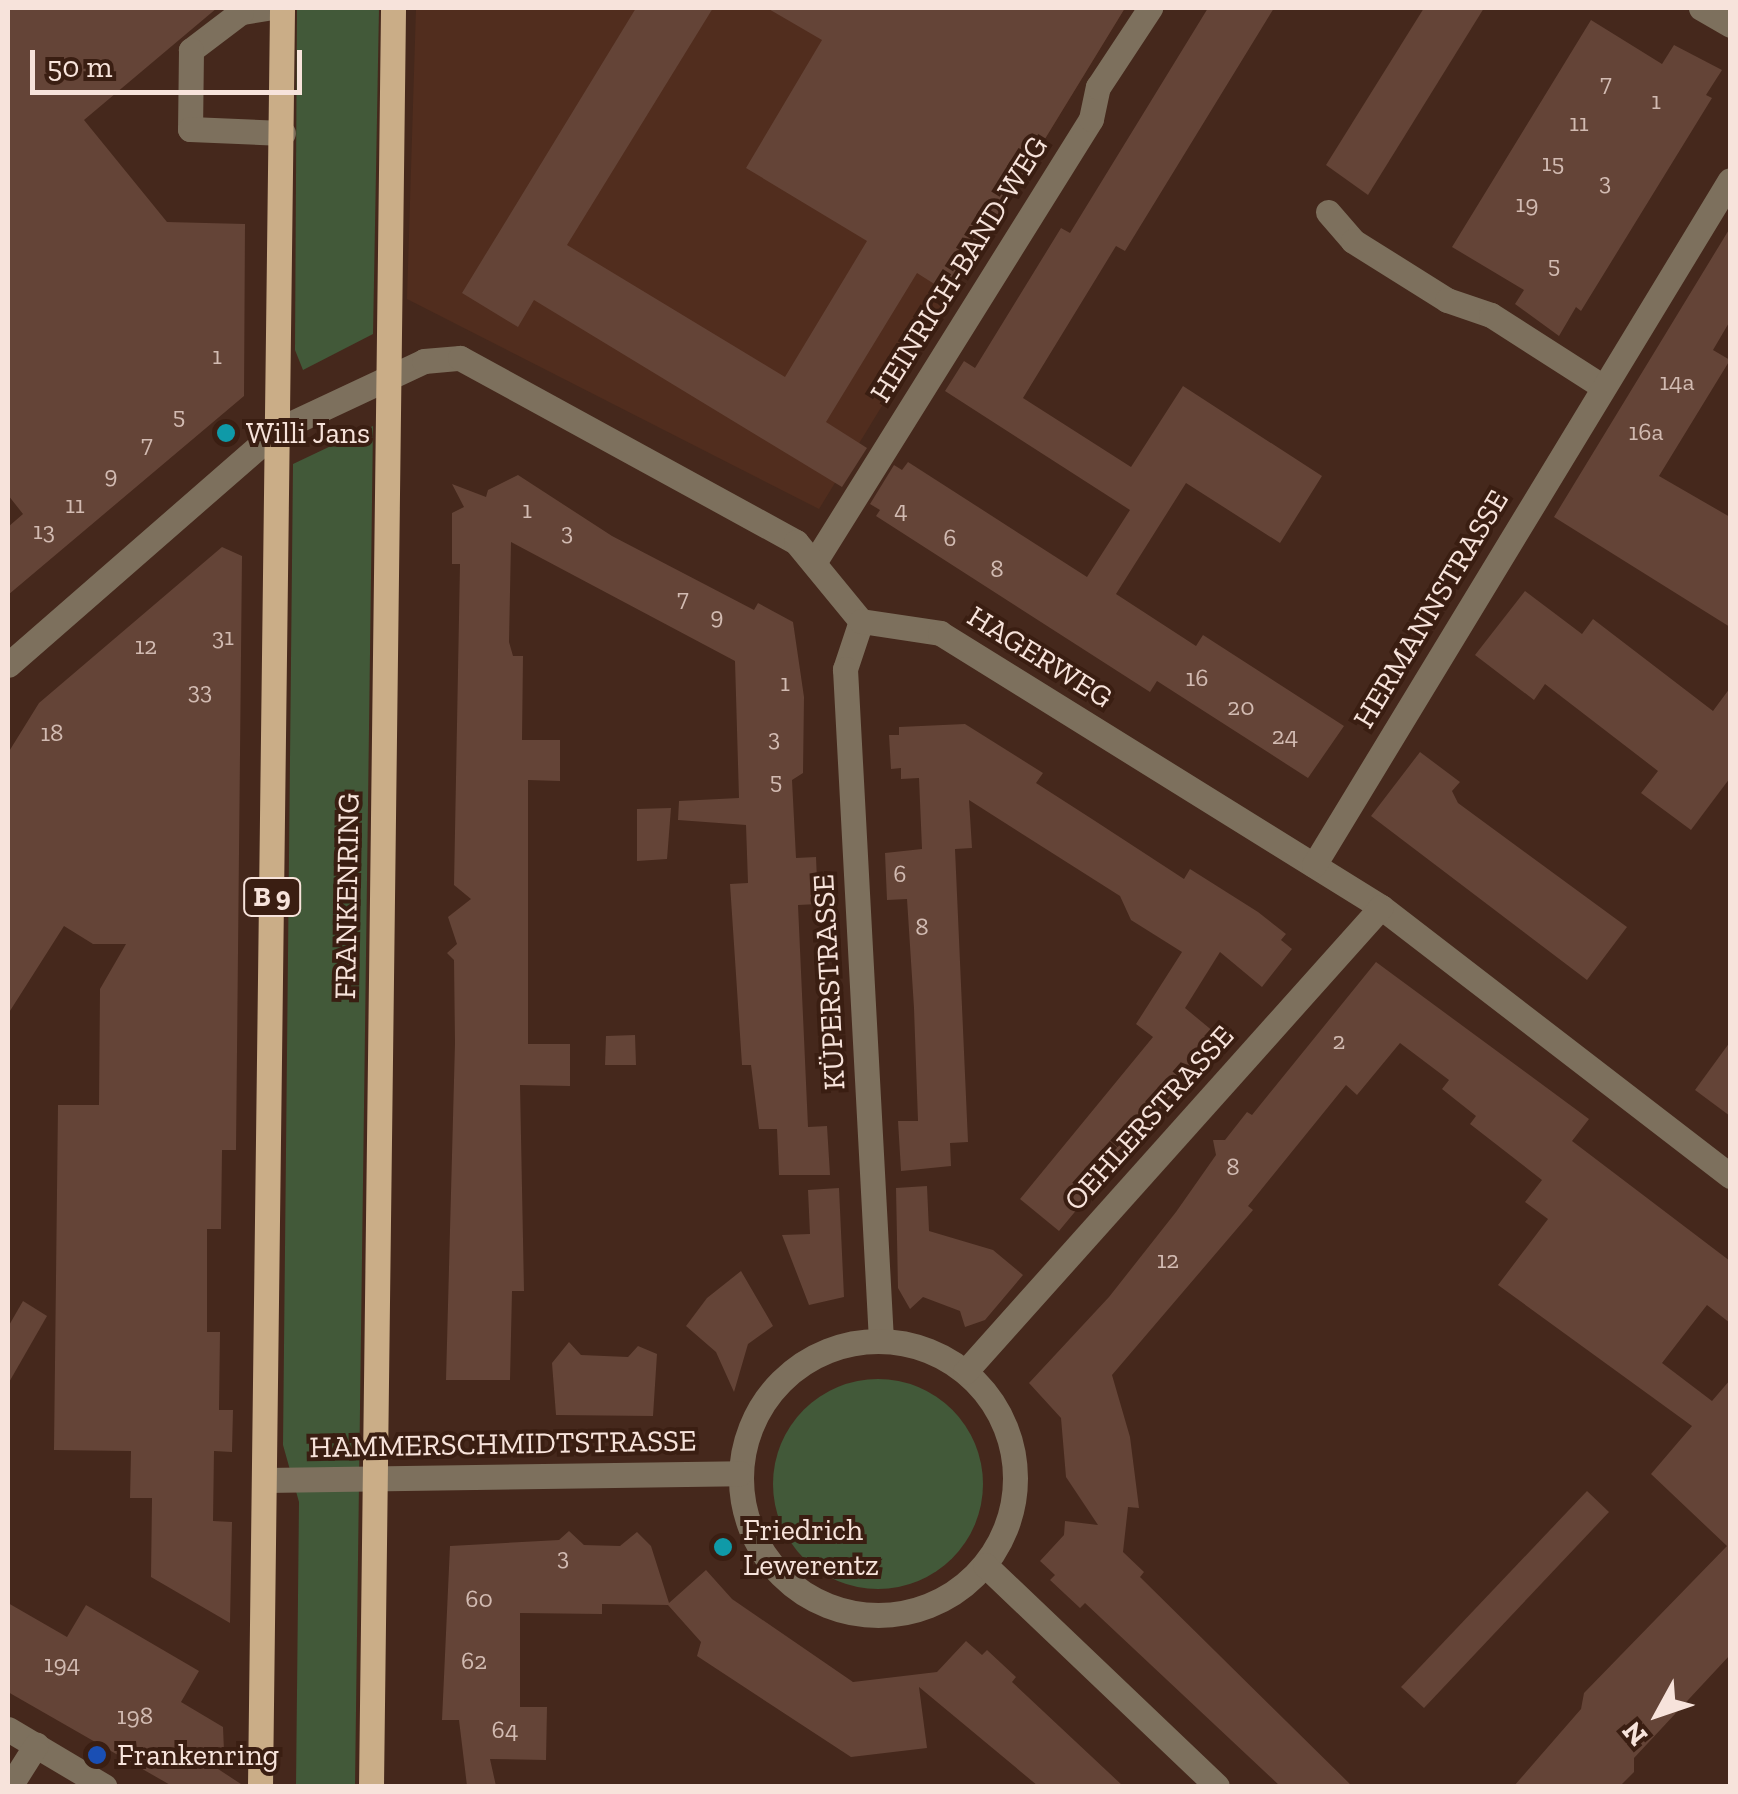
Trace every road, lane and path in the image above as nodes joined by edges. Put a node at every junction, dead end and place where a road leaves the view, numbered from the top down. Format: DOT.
graph roads {
  1 [pos="266,8"];
  2 [pos="282,8"];
  3 [pos="394,8"];
  4 [pos="1150,8"];
  5 [pos="1701,8"];
  6 [pos="1730,26"];
  7 [pos="283,133"];
  8 [pos="1730,180"];
  9 [pos="1328,212"];
  10 [pos="385,380"];
  11 [pos="1603,386"];
  12 [pos="277,430"];
  13 [pos="814,563"];
  14 [pos="861,622"];
  15 [pos="8,665"];
  16 [pos="1314,865"];
  17 [pos="1381,908"];
  18 [pos="1730,1176"];
  19 [pos="881,1340"];
  20 [pos="966,1372"];
  21 [pos="740,1474"];
  22 [pos="370,1477"];
  23 [pos="266,1480"];
  24 [pos="985,1566"];
  25 [pos="8,1729"];
  26 [pos="36,1745"];
  27 [pos="10,1786"];
  28 [pos="104,1786"];
  29 [pos="260,1786"];
  30 [pos="370,1786"];
  31 [pos="1217,1786"];
  1 -- 7 [label="street"];
  2 -- 7 [label="main road, B 9"];
  3 -- 10 [label="main road, FRANKENRING"];
  4 -- 13 [label="street, HEINRICH-BAND-WEG"];
  5 -- 6 [label="street"];
  7 -- 12 [label="main road, B 9"];
  8 -- 11 [label="street, HERMANNSTRASSE"];
  9 -- 11 [label="street"];
  10 -- 12 [label="street"];
  10 -- 13 [label="street"];
  10 -- 22 [label="main road, FRANKENRING"];
  11 -- 16 [label="street, HERMANNSTRASSE"];
  12 -- 15 [label="street"];
  12 -- 23 [label="main road, B 9"];
  13 -- 14 [label="street"];
  14 -- 16 [label="street, HAGERWEG"];
  14 -- 19 [label="street, KÜPERSTRASSE"];
  16 -- 17 [label="street, HAGERWEG"];
  17 -- 18 [label="street, HAGERWEG"];
  17 -- 20 [label="street, OEHLERSTRASSE"];
  19 -- 20 [label="street"];
  19 -- 21 [label="street"];
  20 -- 24 [label="street"];
  21 -- 22 [label="street, HAMMERSCHMIDTSTRASSE"];
  21 -- 24 [label="street"];
  22 -- 23 [label="street, HAMMERSCHMIDTSTRASSE"];
  22 -- 30 [label="main road, FRANKENRING"];
  23 -- 29 [label="main road, B 9"];
  24 -- 31 [label="street"];
  25 -- 26 [label="street"];
  26 -- 27 [label="street"];
  26 -- 28 [label="street"];
}
